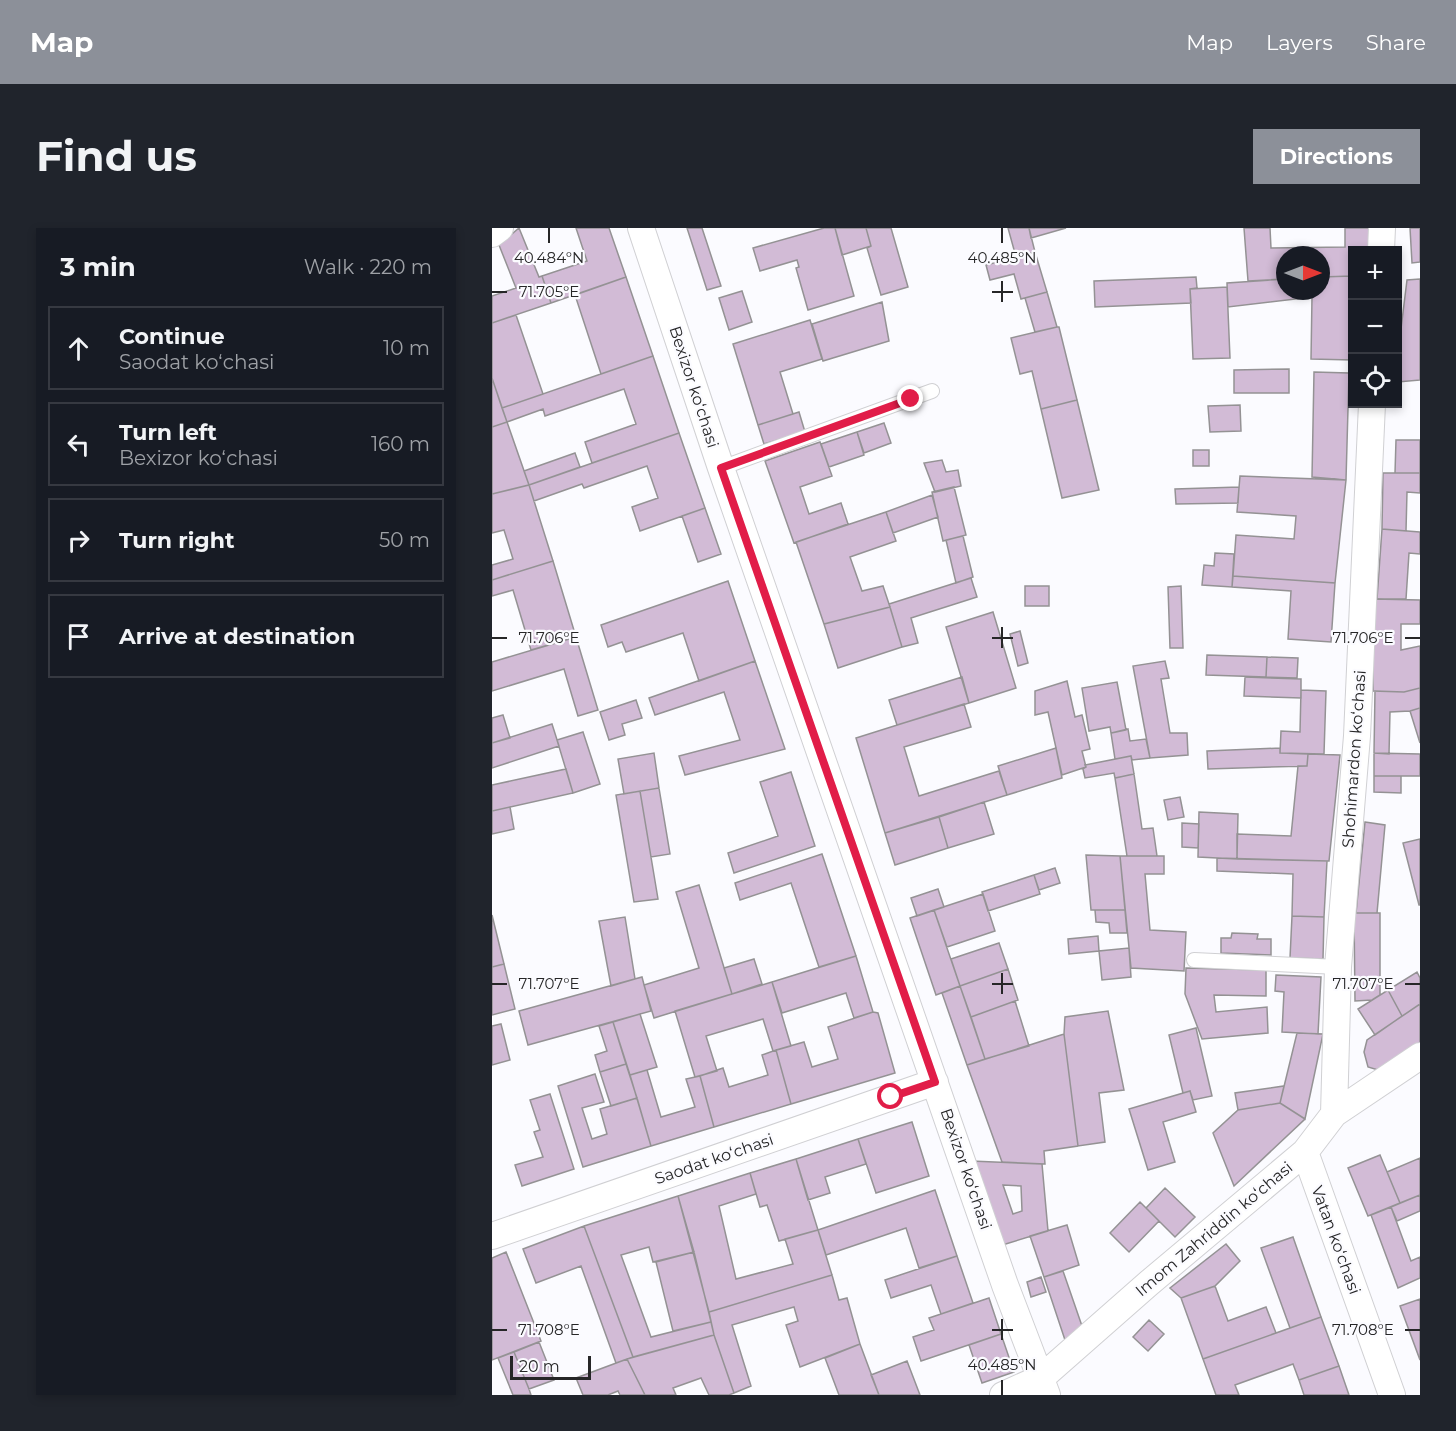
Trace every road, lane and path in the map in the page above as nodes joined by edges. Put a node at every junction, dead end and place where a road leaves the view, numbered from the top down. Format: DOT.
graph roads {
  1 [pos="500,228"];
  2 [pos="641,228"];
  3 [pos="1382,228"];
  4 [pos="492,234"];
  5 [pos="1381,246"];
  6 [pos="932,391"];
  7 [pos="1372,408"];
  8 [pos="721,468"];
  9 [pos="1194,960"];
  10 [pos="1338,967"];
  11 [pos="1420,1056"];
  12 [pos="935,1082"];
  13 [pos="1334,1114"];
  14 [pos="1305,1152"];
  15 [pos="492,1236"];
  16 [pos="1044,1387"];
  17 [pos="1003,1395"];
  18 [pos="1392,1395"];
  1 -- 4 [label="street"];
  2 -- 8 [label="street, Bexizor koʻchasi"];
  3 -- 5 [label="street"];
  6 -- 8 [label="lane"];
  7 -- 10 [label="street, Shohimardon koʻchasi"];
  8 -- 12 [label="street, Bexizor koʻchasi"];
  9 -- 10 [label="lane"];
  10 -- 13 [label="street, Shohimardon koʻchasi"];
  11 -- 13 [label="street, Imom Zahriddin koʻchasi"];
  12 -- 15 [label="street, Saodat koʻchasi"];
  12 -- 16 [label="street, Bexizor koʻchasi"];
  13 -- 14 [label="street, Imom Zahriddin koʻchasi"];
  14 -- 16 [label="street, Imom Zahriddin koʻchasi"];
  14 -- 18 [label="street, Vatan koʻchasi"];
  16 -- 17 [label="street, Imom Zahriddin koʻchasi"];
}
